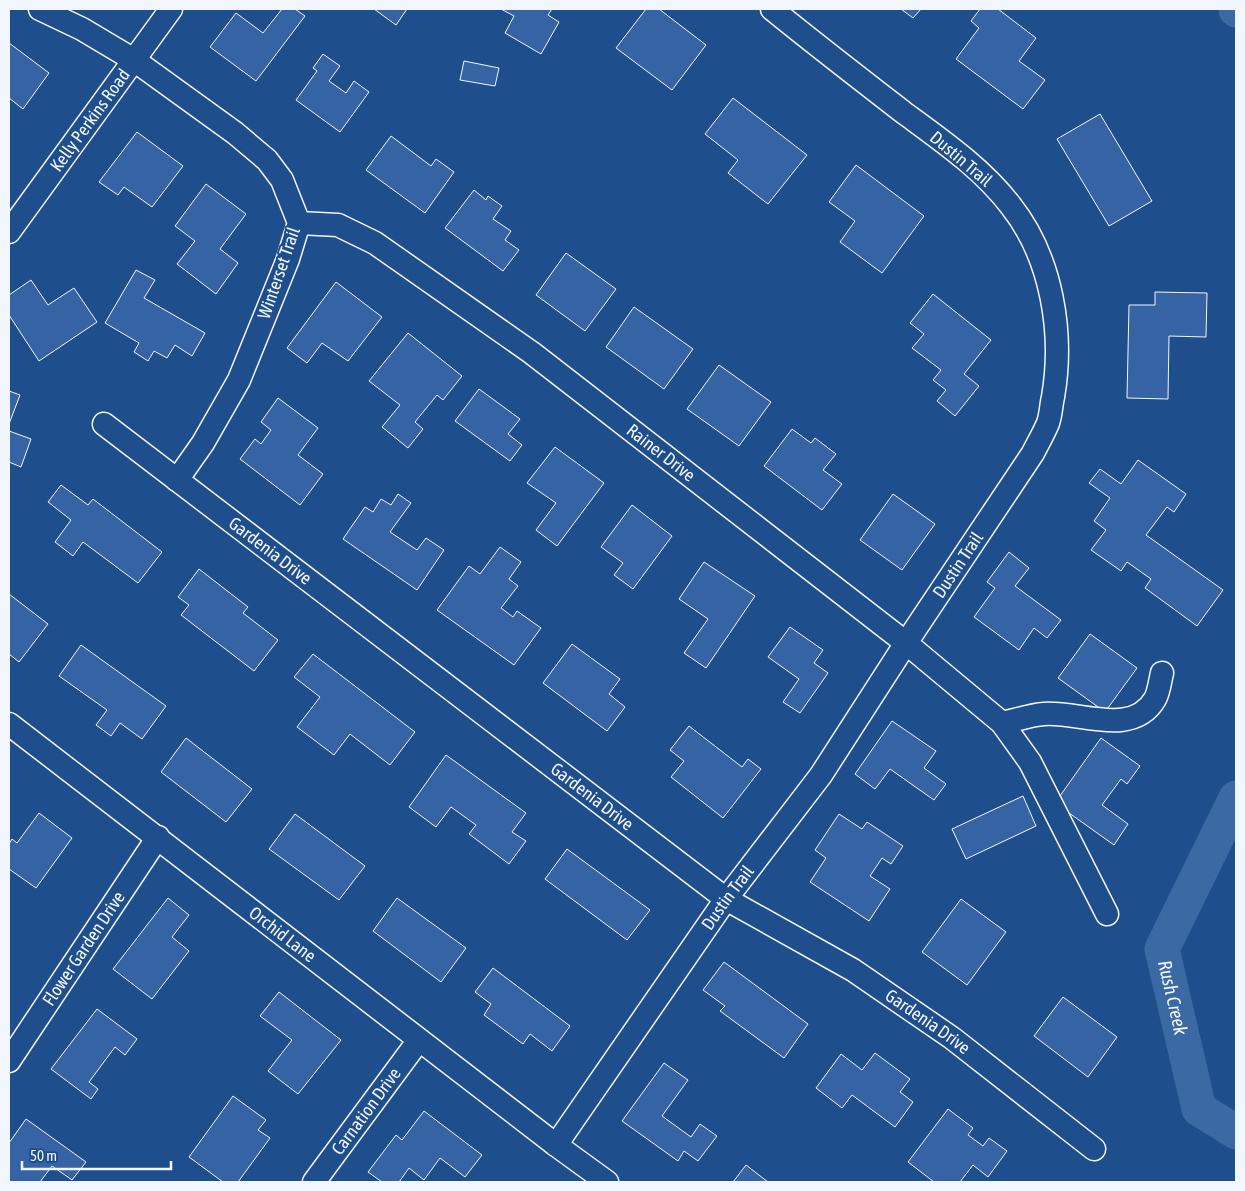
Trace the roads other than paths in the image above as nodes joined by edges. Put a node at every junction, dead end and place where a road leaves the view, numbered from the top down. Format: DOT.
graph roads {
  1 [pos="40,9"];
  2 [pos="171,9"];
  3 [pos="772,9"];
  4 [pos="134,60"];
  5 [pos="299,223"];
  6 [pos="9,232"];
  7 [pos="104,424"];
  8 [pos="177,480"];
  9 [pos="906,643"];
  10 [pos="1162,673"];
  11 [pos="1002,723"];
  12 [pos="9,724"];
  13 [pos="158,837"];
  14 [pos="726,899"];
  15 [pos="1107,914"];
  16 [pos="419,1040"];
  17 [pos="9,1061"];
  18 [pos="556,1145"];
  19 [pos="1094,1149"];
  20 [pos="314,1182"];
  21 [pos="607,1182"];
  1 -- 4 [label="street, Winterset Trail"];
  2 -- 4 [label="street, Kelly Perkins Road"];
  3 -- 9 [label="street, Dustin Trail"];
  4 -- 5 [label="street, Winterset Trail"];
  4 -- 6 [label="street, Kelly Perkins Road"];
  5 -- 8 [label="street, Winterset Trail"];
  5 -- 9 [label="street, Rainer Drive"];
  7 -- 8 [label="street, Gardenia Drive"];
  8 -- 14 [label="street, Gardenia Drive"];
  9 -- 11 [label="street, Rainer Drive"];
  9 -- 14 [label="street, Dustin Trail"];
  10 -- 11 [label="street"];
  11 -- 15 [label="street, Rainer Drive"];
  12 -- 13 [label="street, Orchid Lane"];
  13 -- 16 [label="street, Orchid Lane"];
  13 -- 17 [label="street, Flower Garden Drive"];
  14 -- 18 [label="street, Dustin Trail"];
  14 -- 19 [label="street, Gardenia Drive"];
  16 -- 18 [label="street, Orchid Lane"];
  16 -- 20 [label="street, Carnation Drive"];
  18 -- 21 [label="street, Orchid Lane"];
}
